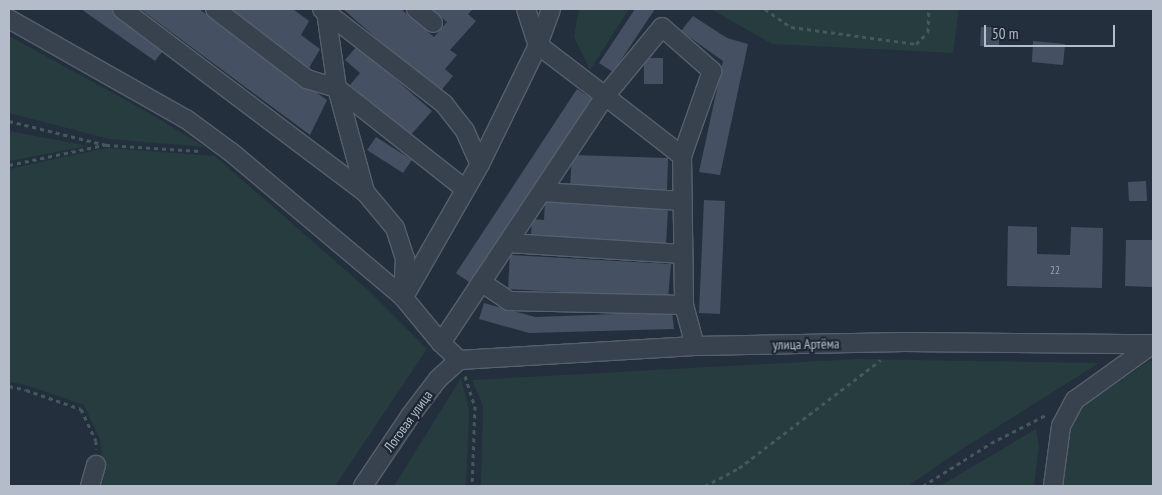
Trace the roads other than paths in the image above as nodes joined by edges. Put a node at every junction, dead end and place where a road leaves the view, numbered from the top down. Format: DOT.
graph roads {
  1 [pos="122,9"];
  2 [pos="215,9"];
  3 [pos="416,9"];
  4 [pos="526,9"];
  5 [pos="551,9"];
  6 [pos="325,10"];
  7 [pos="9,19"];
  8 [pos="433,23"];
  9 [pos="538,45"];
  10 [pos="337,88"];
  11 [pos="605,96"];
  12 [pos="682,156"];
  13 [pos="480,164"];
  14 [pos="465,189"];
  15 [pos="365,192"];
  16 [pos="542,192"];
  17 [pos="683,201"];
  18 [pos="508,243"];
  19 [pos="683,254"];
  20 [pos="480,282"];
  21 [pos="403,297"];
  22 [pos="684,305"];
  23 [pos="441,343"];
  24 [pos="1153,344"];
  25 [pos="695,346"];
  26 [pos="460,360"];
  27 [pos="96,465"];
  28 [pos="90,486"];
  29 [pos="363,486"];
  30 [pos="1053,486"];
  1 -- 15 [label="street"];
  2 -- 10 [label="street"];
  3 -- 8 [label="street"];
  4 -- 9 [label="street"];
  5 -- 9 [label="street"];
  6 -- 10 [label="street"];
  6 -- 13 [label="street"];
  7 -- 21 [label="street"];
  9 -- 11 [label="street"];
  9 -- 13 [label="street"];
  10 -- 14 [label="street"];
  10 -- 15 [label="street"];
  11 -- 12 [label="street"];
  11 -- 12 [label="street"];
  11 -- 16 [label="street"];
  12 -- 17 [label="street"];
  13 -- 14 [label="street"];
  14 -- 21 [label="street"];
  15 -- 21 [label="street"];
  16 -- 17 [label="street"];
  16 -- 18 [label="street"];
  17 -- 19 [label="street"];
  18 -- 19 [label="street"];
  18 -- 20 [label="street"];
  19 -- 22 [label="street"];
  20 -- 22 [label="street"];
  20 -- 23 [label="street"];
  21 -- 23 [label="street"];
  22 -- 25 [label="street"];
  23 -- 26 [label="street"];
  24 -- 25 [label="street, улица Артёма"];
  24 -- 30 [label="street"];
  25 -- 26 [label="street, улица Артёма"];
  26 -- 29 [label="street, Логовая улица"];
  27 -- 28 [label="street"];
}
